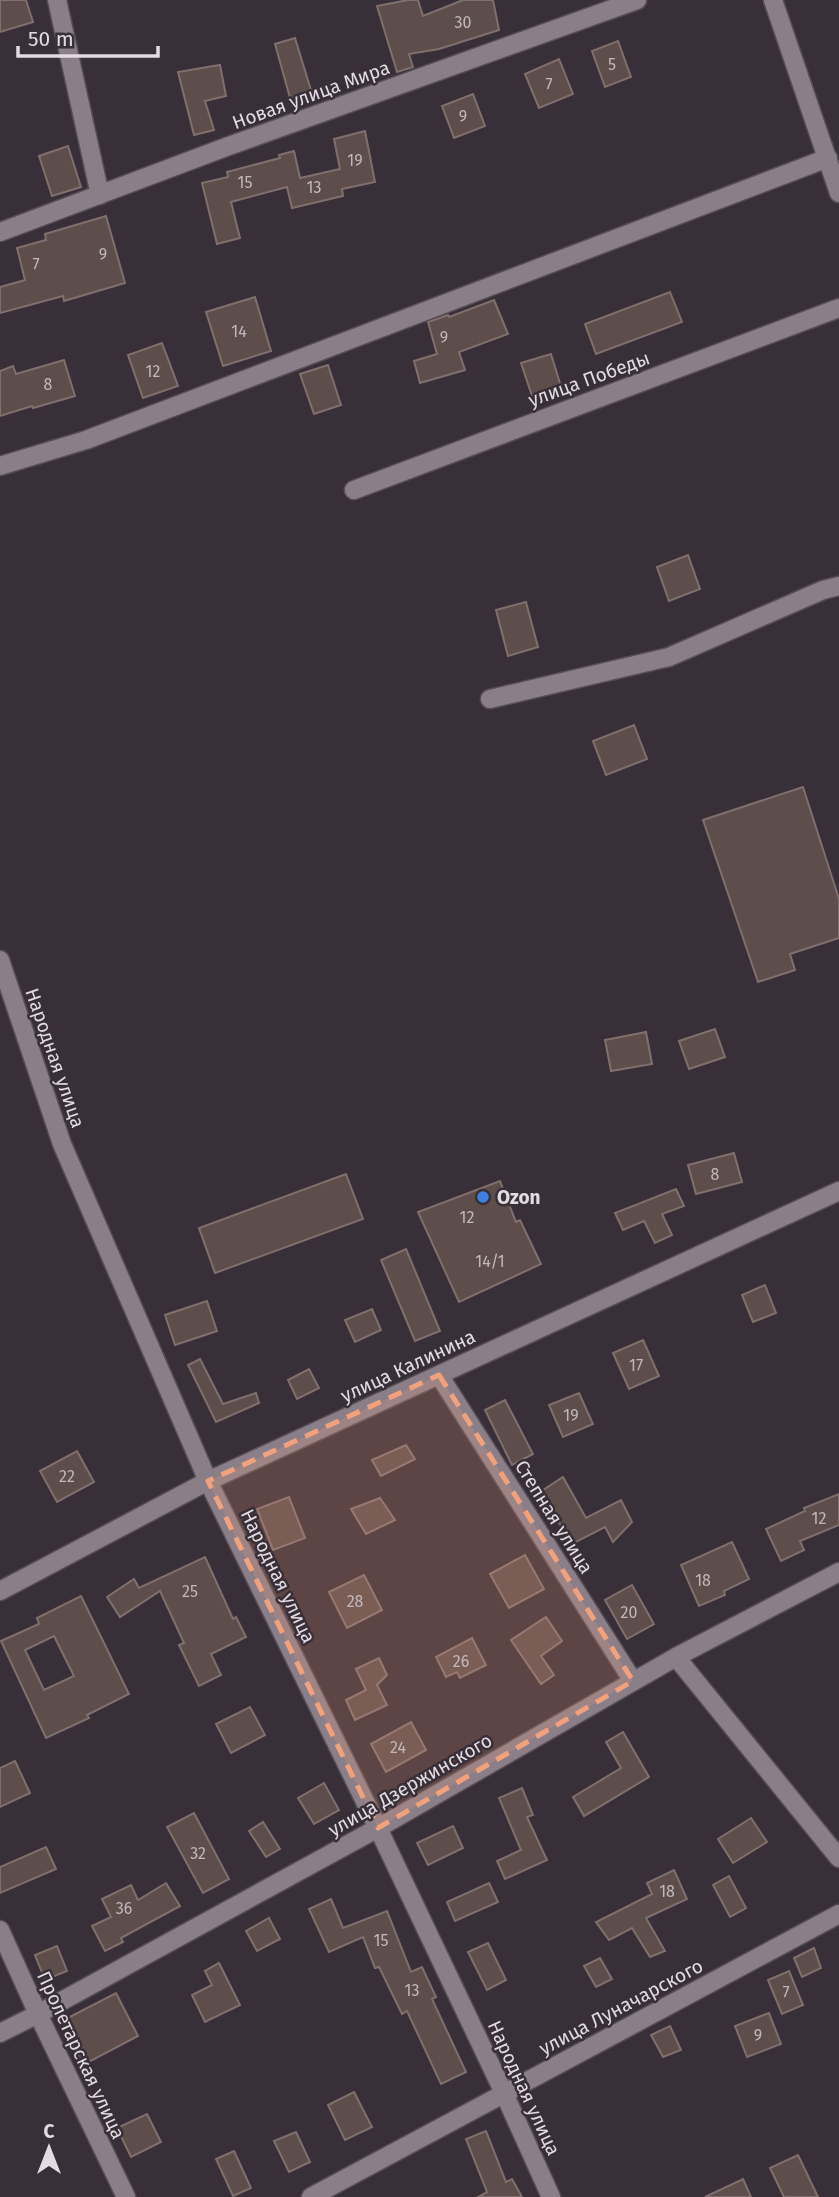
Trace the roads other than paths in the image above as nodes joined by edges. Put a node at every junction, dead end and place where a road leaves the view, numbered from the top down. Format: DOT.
graph roads {
  1 [pos="57,0"];
  2 [pos="637,0"];
  3 [pos="773,0"];
  4 [pos="828,158"];
  5 [pos="837,182"];
  6 [pos="100,195"];
  7 [pos="0,232"];
  8 [pos="839,308"];
  9 [pos="0,466"];
  10 [pos="354,490"];
  11 [pos="839,586"];
  12 [pos="490,698"];
  13 [pos="0,960"];
  14 [pos="839,1191"];
  15 [pos="439,1375"];
  16 [pos="208,1481"];
  17 [pos="839,1572"];
  18 [pos="0,1591"];
  19 [pos="676,1657"];
  20 [pos="633,1681"];
  21 [pos="378,1828"];
  22 [pos="839,1858"];
  23 [pos="839,1914"];
  24 [pos="0,1930"];
  25 [pos="38,2014"];
  26 [pos="0,2033"];
  27 [pos="504,2093"];
  28 [pos="126,2197"];
  29 [pos="312,2197"];
  30 [pos="551,2197"];
  1 -- 6 [label="street"];
  2 -- 6 [label="street, Новая улица Мира"];
  3 -- 4 [label="street"];
  4 -- 5 [label="street"];
  4 -- 9 [label="street"];
  6 -- 7 [label="street, Новая улица Мира"];
  8 -- 10 [label="street, улица Победы"];
  11 -- 12 [label="street"];
  13 -- 16 [label="street, Народная улица"];
  14 -- 15 [label="street, улица Калинина"];
  15 -- 16 [label="street, улица Калинина"];
  15 -- 20 [label="street, Степная улица"];
  16 -- 18 [label="street, улица Калинина"];
  16 -- 21 [label="street, Народная улица"];
  17 -- 19 [label="street, улица Дзержинского"];
  19 -- 20 [label="street, улица Дзержинского"];
  19 -- 22 [label="street"];
  20 -- 21 [label="street, улица Дзержинского"];
  21 -- 25 [label="street, улица Дзержинского"];
  21 -- 27 [label="street, Народная улица"];
  23 -- 27 [label="street, улица Луначарского"];
  24 -- 25 [label="street, Пролетарская улица"];
  25 -- 26 [label="street, улица Дзержинского"];
  25 -- 28 [label="street, Пролетарская улица"];
  27 -- 29 [label="street, улица Луначарского"];
  27 -- 30 [label="street, Народная улица"];
}
